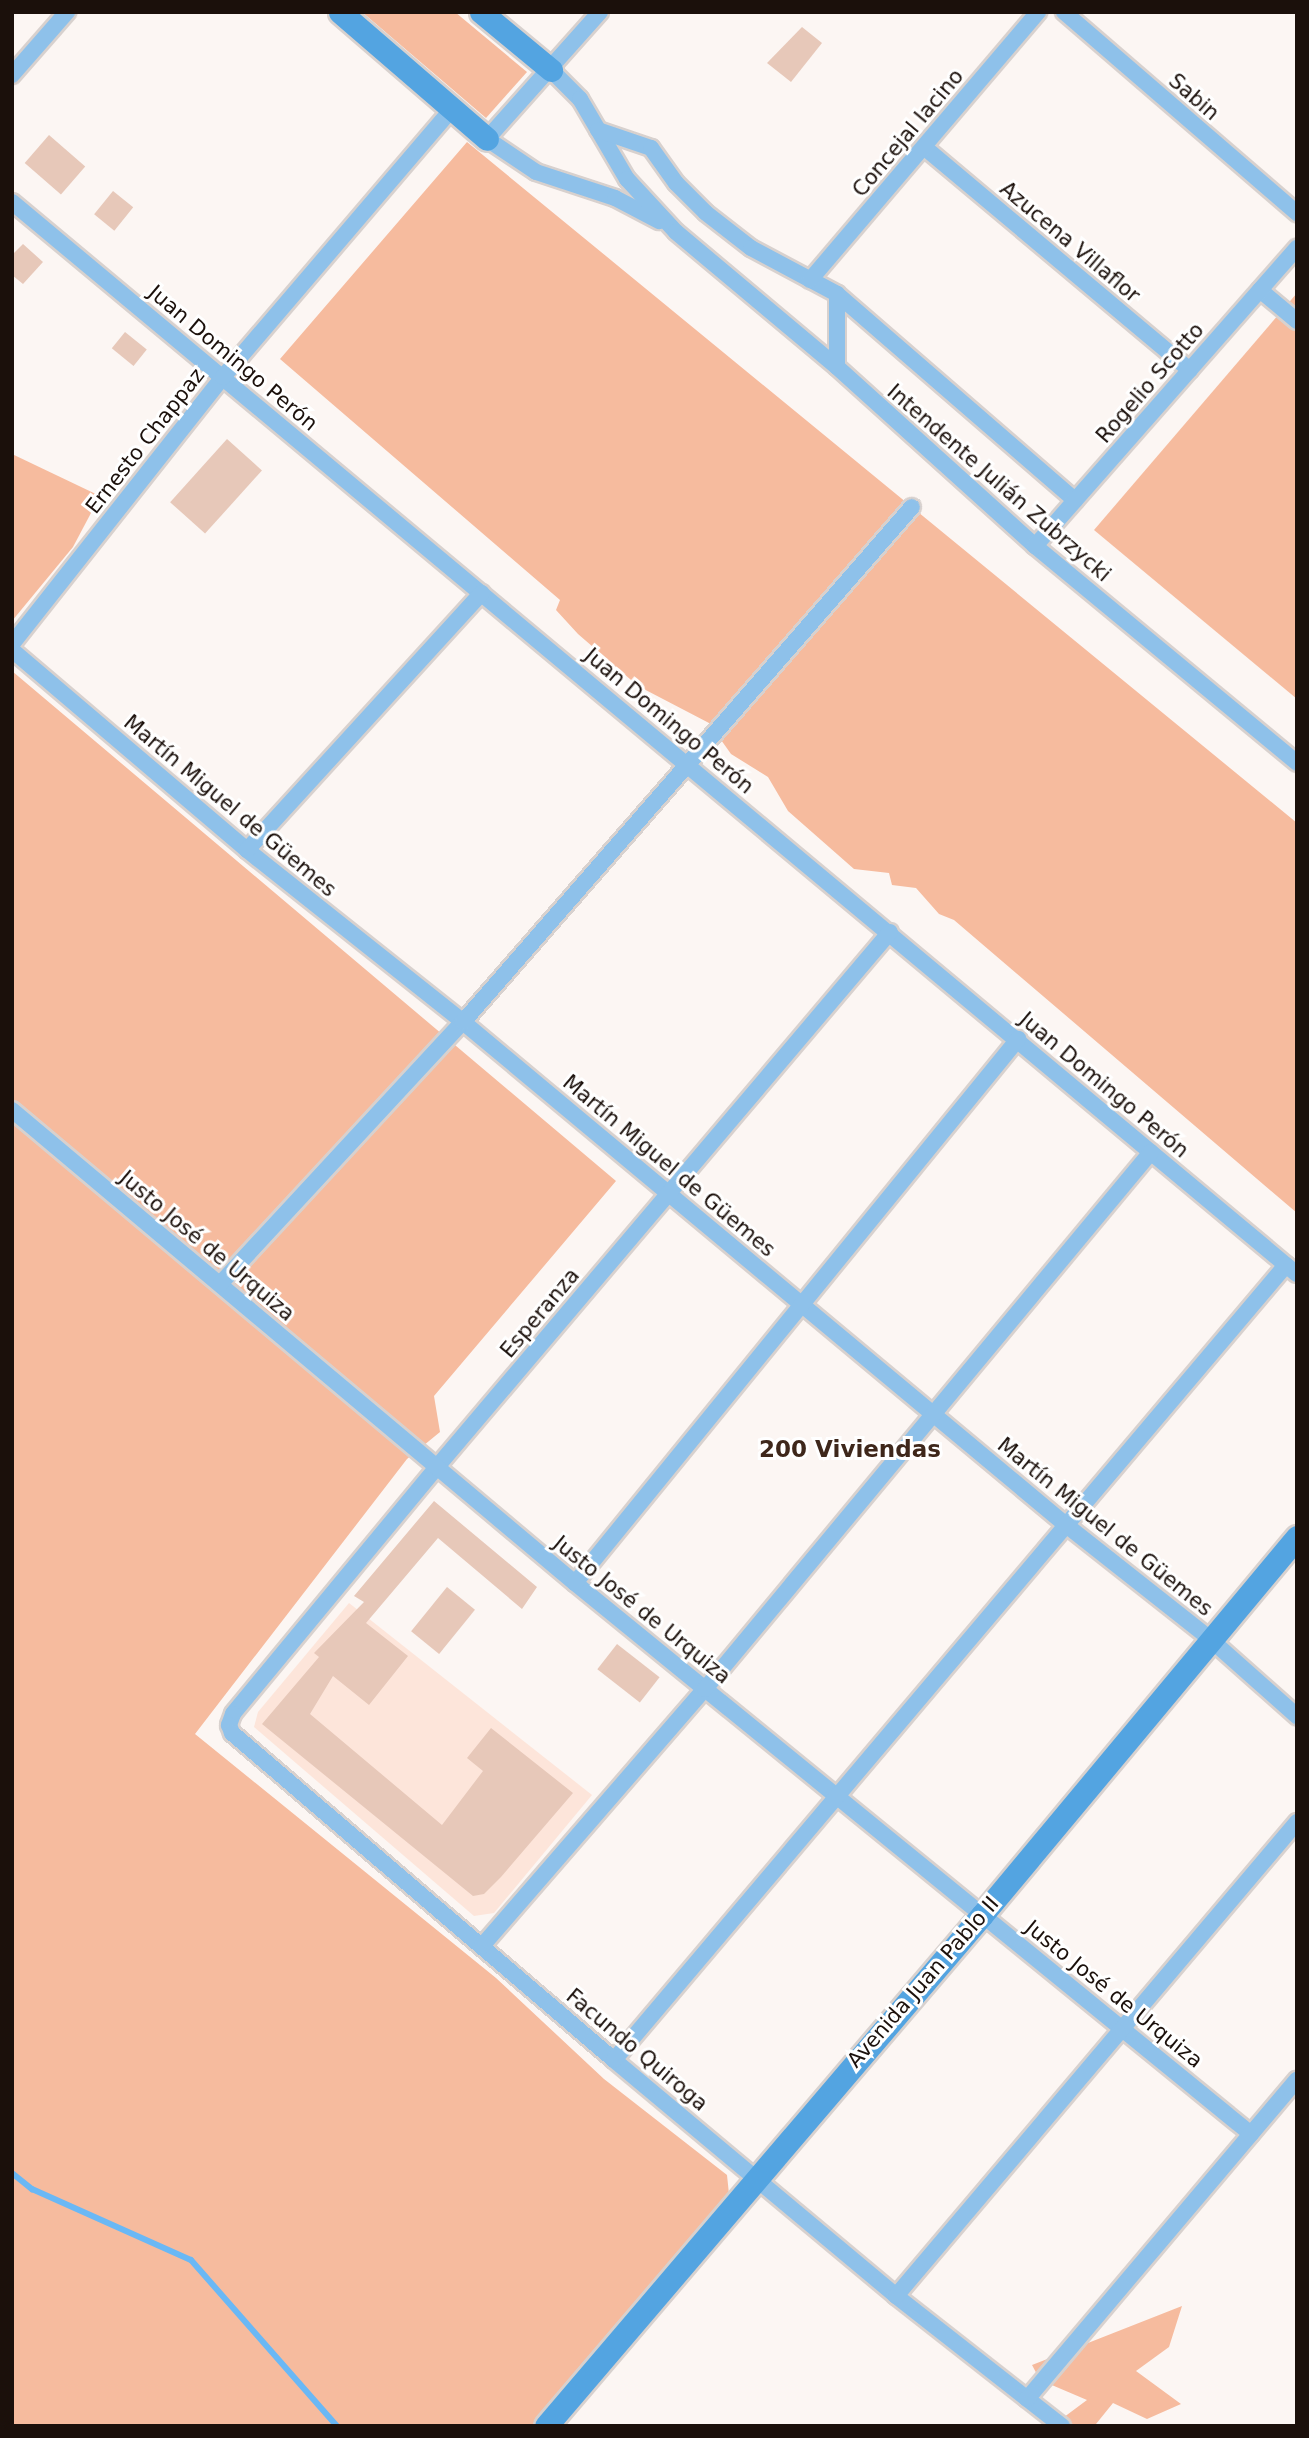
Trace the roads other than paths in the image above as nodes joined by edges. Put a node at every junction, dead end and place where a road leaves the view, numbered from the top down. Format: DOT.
graph roads {
  1 [pos="67,12"];
  2 [pos="340,12"];
  3 [pos="481,12"];
  4 [pos="600,12"];
  5 [pos="1038,12"];
  6 [pos="1065,12"];
  7 [pos="551,70"];
  8 [pos="12,75"];
  9 [pos="452,109"];
  10 [pos="598,130"];
  11 [pos="488,139"];
  12 [pos="924,146"];
  13 [pos="12,202"];
  14 [pos="1297,213"];
  15 [pos="677,232"];
  16 [pos="1297,248"];
  17 [pos="810,280"];
  18 [pos="1259,290"];
  19 [pos="837,294"];
  20 [pos="1297,321"];
  21 [pos="837,368"];
  22 [pos="1190,370"];
  23 [pos="223,377"];
  24 [pos="1076,500"];
  25 [pos="912,507"];
  26 [pos="1035,546"];
  27 [pos="482,593"];
  28 [pos="12,644"];
  29 [pos="12,650"];
  30 [pos="1297,763"];
  31 [pos="689,765"];
  32 [pos="247,850"];
  33 [pos="890,932"];
  34 [pos="463,1023"];
  35 [pos="1018,1040"];
  36 [pos="12,1110"];
  37 [pos="1151,1152"];
  38 [pos="669,1193"];
  39 [pos="1291,1270"];
  40 [pos="220,1284"];
  41 [pos="804,1306"];
  42 [pos="934,1415"];
  43 [pos="437,1467"];
  44 [pos="1066,1525"];
  45 [pos="1297,1536"];
  46 [pos="575,1583"];
  47 [pos="1209,1638"];
  48 [pos="705,1689"];
  49 [pos="1297,1716"];
  50 [pos="229,1725"];
  51 [pos="837,1797"];
  52 [pos="1297,1822"];
  53 [pos="982,1915"];
  54 [pos="482,1946"];
  55 [pos="1123,2027"];
  56 [pos="614,2060"];
  57 [pos="1297,2080"];
  58 [pos="1251,2134"];
  59 [pos="755,2176"];
  60 [pos="896,2296"];
  61 [pos="1027,2399"];
  62 [pos="546,2426"];
  63 [pos="1062,2426"];
  1 -- 8 [label="street"];
  2 -- 9 [label="street"];
  3 -- 7 [label="street"];
  4 -- 7 [label="street"];
  5 -- 12 [label="street, Concejal Iacino"];
  6 -- 14 [label="street, Sabin"];
  7 -- 10 [label="street, Intendente Julián Zubrzycki"];
  7 -- 11 [label="street"];
  9 -- 11 [label="street"];
  9 -- 23 [label="street, Ernesto Chappaz"];
  10 -- 15 [label="street, Intendente Julián Zubrzycki"];
  10 -- 17 [label="street"];
  11 -- 15 [label="street, Intendente Julián Zubrzycki"];
  12 -- 17 [label="street, Concejal Iacino"];
  12 -- 22 [label="street, Azucena Villaflor"];
  13 -- 23 [label="street, Juan Domingo Perón"];
  15 -- 21 [label="street, Intendente Julián Zubrzycki"];
  16 -- 18 [label="street, Rogelio Scotto"];
  17 -- 19 [label="street"];
  18 -- 20 [label="street"];
  18 -- 22 [label="street, Rogelio Scotto"];
  19 -- 21 [label="street"];
  19 -- 24 [label="street"];
  21 -- 26 [label="street, Intendente Julián Zubrzycki"];
  22 -- 24 [label="street, Rogelio Scotto"];
  23 -- 27 [label="street, Juan Domingo Perón"];
  23 -- 28 [label="street, Ernesto Chappaz"];
  24 -- 26 [label="street, Rogelio Scotto"];
  25 -- 31 [label="street"];
  26 -- 30 [label="street, Intendente Julián Zubrzycki"];
  27 -- 31 [label="street, Juan Domingo Perón"];
  27 -- 32 [label="street"];
  29 -- 32 [label="street, Martín Miguel de Güemes"];
  31 -- 33 [label="street, Juan Domingo Perón"];
  31 -- 34 [label="street"];
  32 -- 34 [label="street, Martín Miguel de Güemes"];
  33 -- 35 [label="street, Juan Domingo Perón"];
  33 -- 38 [label="street, Esperanza"];
  34 -- 38 [label="street, Martín Miguel de Güemes"];
  34 -- 40 [label="street"];
  35 -- 37 [label="street, Juan Domingo Perón"];
  35 -- 41 [label="street"];
  36 -- 40 [label="street, Justo José de Urquiza"];
  37 -- 39 [label="street, Juan Domingo Perón"];
  37 -- 42 [label="street"];
  38 -- 41 [label="street, Martín Miguel de Güemes"];
  38 -- 43 [label="street, Esperanza"];
  39 -- 44 [label="street"];
  40 -- 43 [label="street, Justo José de Urquiza"];
  41 -- 42 [label="street, Martín Miguel de Güemes"];
  41 -- 46 [label="street"];
  42 -- 44 [label="street, Martín Miguel de Güemes"];
  42 -- 48 [label="street"];
  43 -- 46 [label="street, Justo José de Urquiza"];
  43 -- 50 [label="street, Esperanza"];
  44 -- 47 [label="street, Martín Miguel de Güemes"];
  44 -- 51 [label="street"];
  45 -- 47 [label="street, Avenida Juan Pablo II"];
  46 -- 48 [label="street, Justo José de Urquiza"];
  47 -- 49 [label="street, Martín Miguel de Güemes"];
  47 -- 53 [label="street, Avenida Juan Pablo II"];
  48 -- 51 [label="street, Justo José de Urquiza"];
  48 -- 54 [label="street"];
  50 -- 54 [label="street, Facundo Quiroga"];
  51 -- 53 [label="street, Justo José de Urquiza"];
  51 -- 56 [label="street"];
  52 -- 55 [label="street"];
  53 -- 55 [label="street, Justo José de Urquiza"];
  53 -- 59 [label="street, Avenida Juan Pablo II"];
  54 -- 56 [label="street, Facundo Quiroga"];
  55 -- 58 [label="street, Justo José de Urquiza"];
  55 -- 60 [label="street"];
  56 -- 59 [label="street, Facundo Quiroga"];
  57 -- 58 [label="street"];
  58 -- 61 [label="street"];
  59 -- 60 [label="street, Facundo Quiroga"];
  59 -- 62 [label="street, Avenida Juan Pablo II"];
  60 -- 61 [label="street, Facundo Quiroga"];
  61 -- 63 [label="street, Facundo Quiroga"];
}
